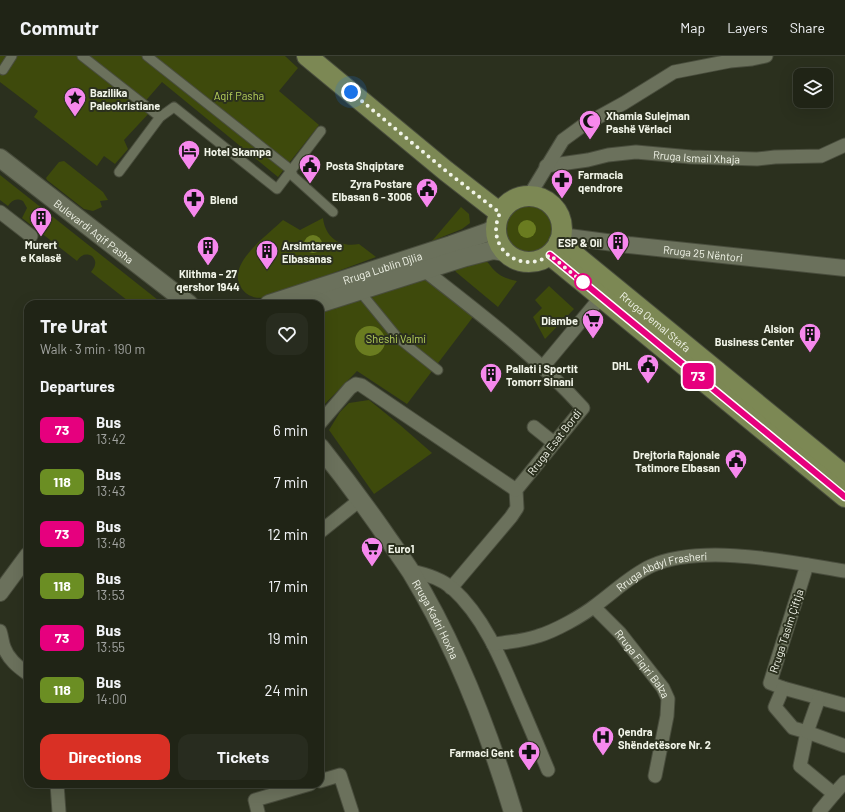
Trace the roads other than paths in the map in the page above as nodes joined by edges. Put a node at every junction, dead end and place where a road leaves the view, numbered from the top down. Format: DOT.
graph roads {
  1 [pos="12,56"];
  2 [pos="82,56"];
  3 [pos="147,56"];
  4 [pos="766,56"];
  5 [pos="318,58"];
  6 [pos="2,70"];
  7 [pos="160,117"];
  8 [pos="321,131"];
  9 [pos="845,145"];
  10 [pos="0,158"];
  11 [pos="546,166"];
  12 [pos="291,170"];
  13 [pos="119,172"];
  14 [pos="529,196"];
  15 [pos="0,212"];
  16 [pos="333,212"];
  17 [pos="500,215"];
  18 [pos="30,236"];
  19 [pos="558,241"];
  20 [pos="505,252"];
  21 [pos="845,261"];
  22 [pos="845,268"];
  23 [pos="424,270"];
  24 [pos="362,294"];
  25 [pos="601,297"];
  26 [pos="184,300"];
  27 [pos="281,300"];
  28 [pos="324,302"];
  29 [pos="542,368"];
  30 [pos="438,370"];
  31 [pos="324,418"];
  32 [pos="534,427"];
  33 [pos="554,443"];
  34 [pos="324,452"];
  35 [pos="845,476"];
  36 [pos="516,490"];
  37 [pos="845,497"];
  38 [pos="360,499"];
  39 [pos="324,529"];
  40 [pos="24,560"];
  41 [pos="807,565"];
  42 [pos="410,571"];
  43 [pos="845,571"];
  44 [pos="451,588"];
  45 [pos="1,590"];
  46 [pos="594,606"];
  47 [pos="0,631"];
  48 [pos="493,644"];
  49 [pos="24,671"];
  50 [pos="783,688"];
  51 [pos="819,698"];
  52 [pos="845,705"];
  53 [pos="807,732"];
  54 [pos="845,746"];
  55 [pos="548,770"];
  56 [pos="655,776"];
  57 [pos="324,780"];
  58 [pos="845,782"];
  59 [pos="57,788"];
  60 [pos="296,788"];
  61 [pos="834,794"];
  62 [pos="59,812"];
  63 [pos="258,812"];
  64 [pos="352,812"];
  65 [pos="513,812"];
  66 [pos="820,812"];
  1 -- 6 [label="street"];
  2 -- 7 [label="street"];
  3 -- 12 [label="street"];
  4 -- 11 [label="street"];
  5 -- 17 [label="main road"];
  7 -- 12 [label="street"];
  7 -- 13 [label="street"];
  8 -- 12 [label="street"];
  9 -- 11 [label="street, Rruga Ismail Xhaja"];
  10 -- 26 [label="main road, Bulevardi Aqif Pasha"];
  11 -- 14 [label="street"];
  12 -- 16 [label="street"];
  14 -- 17 [label="main road"];
  14 -- 19 [label="main road"];
  15 -- 18 [label="street"];
  17 -- 20 [label="main road"];
  17 -- 27 [label="main road, Rruga Lublin Djlia"];
  19 -- 20 [label="main road"];
  19 -- 21 [label="street, Rruga 25 Nëntori"];
  19 -- 22 [label="street, Rruga 25 Nëntori"];
  19 -- 25 [label="main road, Rruga Qemal Stafa"];
  19 -- 35 [label="main road, Rruga Qemal Stafa"];
  20 -- 23 [label="main road, Rruga Lublin Djlia"];
  23 -- 28 [label="main road, Rruga Lublin Djlia"];
  23 -- 29 [label="street, Rruga Esat Bordi"];
  24 -- 30 [label="street"];
  25 -- 29 [label="street"];
  25 -- 37 [label="main road, Rruga Qemal Stafa"];
  29 -- 33 [label="street, Rruga Esat Bordi"];
  31 -- 36 [label="street"];
  32 -- 33 [label="street"];
  33 -- 36 [label="street, Rruga Esat Bordi"];
  34 -- 38 [label="main road, Rruga Kadri Hoxha"];
  36 -- 44 [label="street"];
  38 -- 39 [label="street"];
  38 -- 42 [label="main road, Rruga Kadri Hoxha"];
  40 -- 45 [label="street"];
  41 -- 43 [label="street, Rruga Abdyl Frasheri"];
  41 -- 46 [label="street, Rruga Abdyl Frasheri"];
  41 -- 50 [label="street, Rruga Tasim Çiftja"];
  42 -- 44 [label="street"];
  42 -- 65 [label="main road, Rruga Kadri Hoxha"];
  44 -- 48 [label="street"];
  46 -- 48 [label="street, Rruga Abdyl Frasheri"];
  46 -- 56 [label="street, Rruga Fiqiri Balza"];
  47 -- 49 [label="street"];
  48 -- 55 [label="street"];
  50 -- 51 [label="street, Rruga Tasim Çiftja"];
  50 -- 53 [label="street, Rruga Tasim Çiftja"];
  51 -- 52 [label="street, Rruga Tasim Çiftja"];
  51 -- 53 [label="street"];
  53 -- 54 [label="street"];
  53 -- 61 [label="street"];
  57 -- 64 [label="street"];
  58 -- 61 [label="street"];
  59 -- 62 [label="street"];
  60 -- 63 [label="street"];
  61 -- 66 [label="street"];
}
